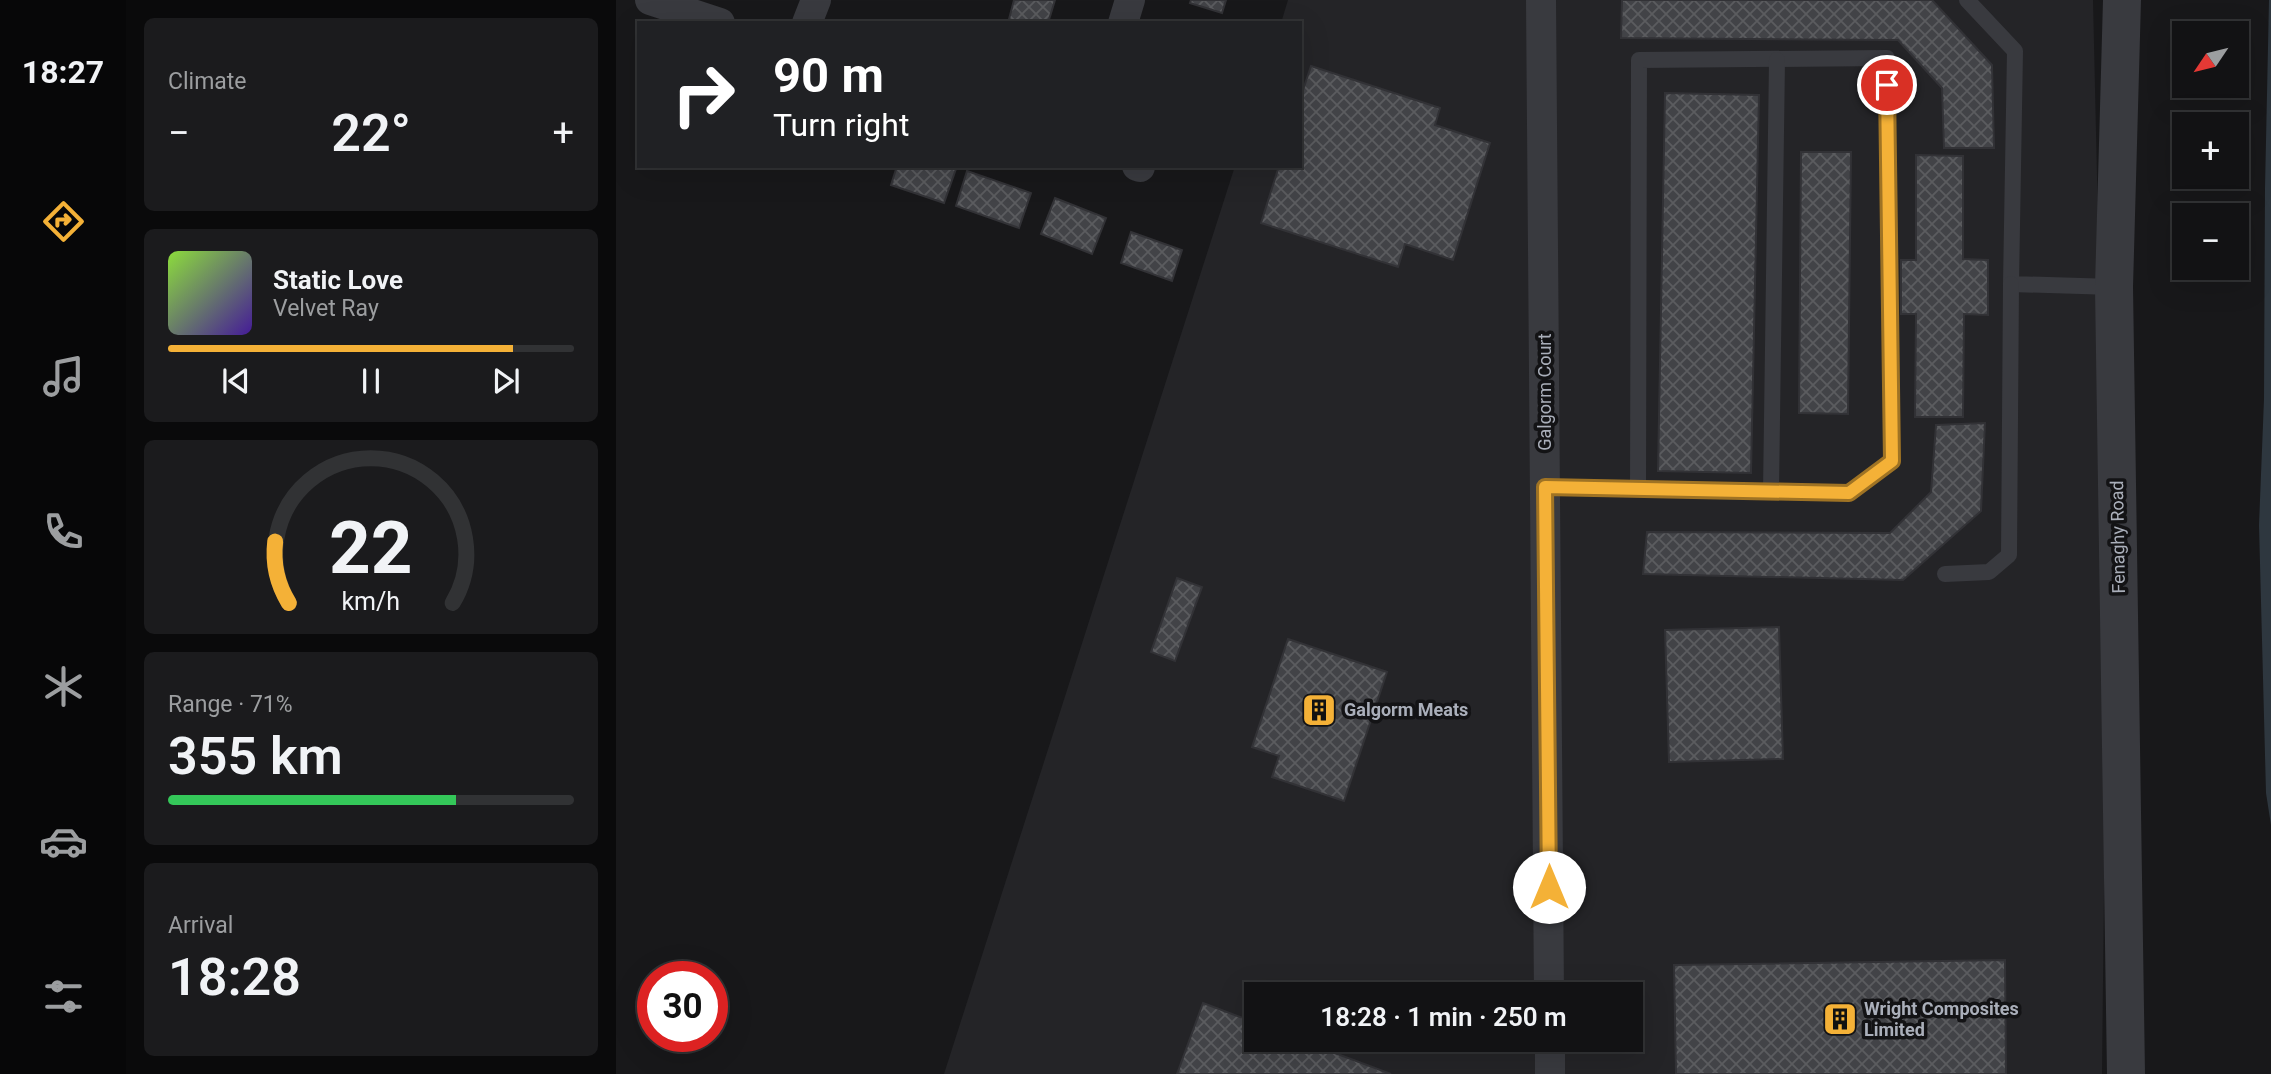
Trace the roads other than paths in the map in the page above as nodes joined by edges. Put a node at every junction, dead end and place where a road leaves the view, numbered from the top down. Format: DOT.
graph roads {
  1 [pos="650,0"];
  2 [pos="816,0"];
  3 [pos="1130,0"];
  4 [pos="1542,0"];
  5 [pos="1967,0"];
  6 [pos="2122,0"];
  7 [pos="714,21"];
  8 [pos="808,21"];
  9 [pos="1124,21"];
  10 [pos="1777,60"];
  11 [pos="2011,284"];
  12 [pos="2114,287"];
  13 [pos="1545,487"];
  14 [pos="1638,489"];
  15 [pos="1771,491"];
  16 [pos="1945,574"];
  17 [pos="1549,982"];
  18 [pos="1550,1052"];
  19 [pos="1550,1074"];
  20 [pos="2126,1074"];
  1 -- 7 [label="street"];
  2 -- 8 [label="street"];
  3 -- 9 [label="street"];
  4 -- 13 [label="street, Galgorm Court"];
  5 -- 11 [label="lane"];
  6 -- 12 [label="street, Fenaghy Road"];
  10 -- 14 [label="lane"];
  10 -- 15 [label="lane"];
  10 -- 15 [label="lane"];
  11 -- 12 [label="lane"];
  11 -- 16 [label="lane"];
  12 -- 20 [label="street, Fenaghy Road"];
  13 -- 14 [label="lane"];
  13 -- 17 [label="street, Galgorm Court"];
  14 -- 15 [label="lane"];
  18 -- 19 [label="street"];
}
